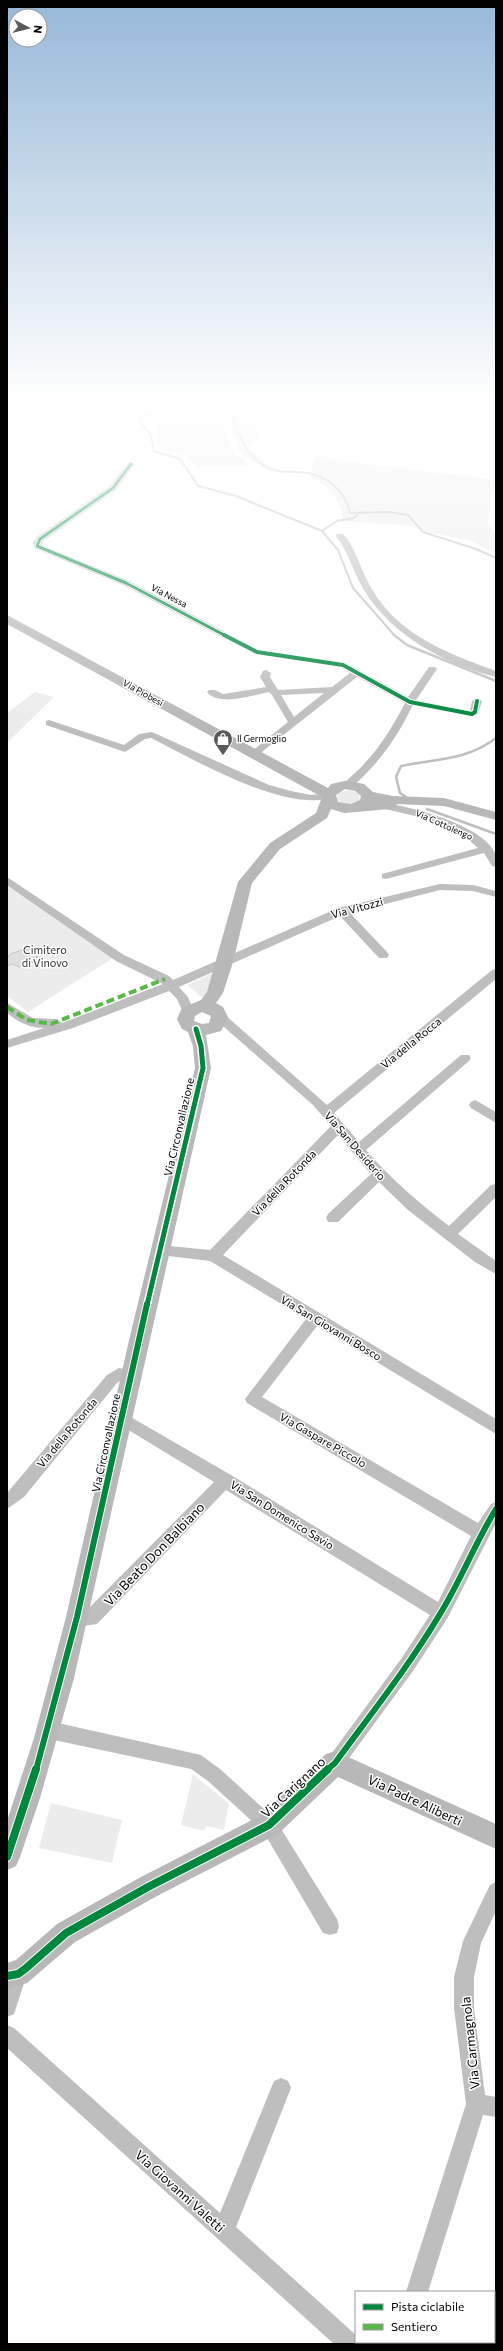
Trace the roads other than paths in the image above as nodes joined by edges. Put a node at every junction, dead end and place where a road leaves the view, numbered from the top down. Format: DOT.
graph roads {
  1 [pos="87,507"];
  2 [pos="340,536"];
  3 [pos="7,619"];
  4 [pos="432,669"];
  5 [pos="357,672"];
  6 [pos="266,673"];
  7 [pos="496,674"];
  8 [pos="333,690"];
  9 [pos="272,691"];
  10 [pos="212,692"];
  11 [pos="477,701"];
  12 [pos="410,702"];
  13 [pos="49,723"];
  14 [pos="293,723"];
  15 [pos="255,753"];
  16 [pos="280,766"];
  17 [pos="370,766"];
  18 [pos="345,785"];
  19 [pos="367,793"];
  20 [pos="329,796"];
  21 [pos="381,805"];
  22 [pos="465,806"];
  23 [pos="355,808"];
  24 [pos="496,816"];
  25 [pos="302,829"];
  26 [pos="486,849"];
  27 [pos="496,864"];
  28 [pos="386,876"];
  29 [pos="7,880"];
  30 [pos="496,894"];
  31 [pos="342,911"];
  32 [pos="383,955"];
  33 [pos="225,962"];
  34 [pos="496,973"];
  35 [pos="169,982"];
  36 [pos="7,1007"];
  37 [pos="206,1016"];
  38 [pos="7,1044"];
  39 [pos="464,1058"];
  40 [pos="475,1105"];
  41 [pos="326,1113"];
  42 [pos="496,1118"];
  43 [pos="338,1127"];
  44 [pos="358,1150"];
  45 [pos="379,1174"];
  46 [pos="496,1189"];
  47 [pos="333,1218"];
  48 [pos="449,1234"];
  49 [pos="160,1250"];
  50 [pos="213,1256"];
  51 [pos="496,1268"];
  52 [pos="314,1319"];
  53 [pos="131,1375"];
  54 [pos="122,1418"];
  55 [pos="496,1427"];
  56 [pos="226,1480"];
  57 [pos="7,1502"];
  58 [pos="495,1515"];
  59 [pos="481,1533"];
  60 [pos="441,1613"];
  61 [pos="77,1619"];
  62 [pos="49,1730"];
  63 [pos="335,1763"];
  64 [pos="269,1825"];
  65 [pos="496,1837"];
  66 [pos="7,1857"];
  67 [pos="496,1891"];
  68 [pos="330,1926"];
  69 [pos="12,1975"];
  70 [pos="7,2007"];
  71 [pos="8,2035"];
  72 [pos="282,2088"];
  73 [pos="476,2104"];
  74 [pos="496,2107"];
  75 [pos="224,2230"];
  76 [pos="417,2291"];
  77 [pos="350,2344"];
  1 -- 5 [label="street, Via Nessa"];
  2 -- 7 [label="street"];
  3 -- 15 [label="street, Via Piobesi"];
  4 -- 12 [label="street"];
  5 -- 8 [label="street"];
  5 -- 12 [label="street, Via Nessa"];
  6 -- 9 [label="street"];
  8 -- 9 [label="street"];
  8 -- 14 [label="street"];
  9 -- 10 [label="street"];
  9 -- 14 [label="street"];
  11 -- 12 [label="street, Via Nessa"];
  12 -- 17 [label="street"];
  13 -- 20 [label="street"];
  14 -- 15 [label="street"];
  15 -- 16 [label="street, Via Piobesi"];
  16 -- 18 [label="street, Via Piobesi"];
  16 -- 20 [label="street, Via Piobesi"];
  17 -- 18 [label="street"];
  17 -- 19 [label="street"];
  18 -- 19 [label="street, Via Piobesi"];
  18 -- 20 [label="street"];
  19 -- 22 [label="street"];
  19 -- 23 [label="street"];
  20 -- 23 [label="street, Via Piobesi"];
  20 -- 25 [label="street, Via Circonvallazione"];
  21 -- 22 [label="street"];
  21 -- 23 [label="street"];
  21 -- 26 [label="street, Via Cottolengo"];
  22 -- 24 [label="street"];
  23 -- 25 [label="street, Via Circonvallazione"];
  25 -- 33 [label="street, Via Circonvallazione"];
  26 -- 27 [label="street, Via Cottolengo"];
  26 -- 28 [label="street"];
  29 -- 35 [label="street"];
  30 -- 31 [label="street, Via Vitozzi"];
  31 -- 32 [label="street"];
  31 -- 33 [label="street, Via Vitozzi"];
  33 -- 35 [label="street, Via Vitozzi"];
  33 -- 37 [label="street, Via Circonvallazione"];
  34 -- 41 [label="street, Via della Rocca"];
  35 -- 36 [label="street"];
  35 -- 37 [label="street, Via San Desiderio"];
  35 -- 38 [label="street"];
  37 -- 41 [label="street, Via San Desiderio"];
  37 -- 49 [label="street, Via Circonvallazione"];
  39 -- 44 [label="street"];
  40 -- 42 [label="street"];
  41 -- 43 [label="street, Via San Desiderio"];
  43 -- 44 [label="street, Via San Desiderio"];
  43 -- 50 [label="street, Via della Rotonda"];
  44 -- 45 [label="street, Via San Desiderio"];
  45 -- 47 [label="street"];
  45 -- 48 [label="street, Via San Desiderio"];
  46 -- 48 [label="street"];
  48 -- 51 [label="street, Via San Desiderio"];
  49 -- 50 [label="street, Via San Giovanni Bosco"];
  49 -- 53 [label="street, Via Circonvallazione"];
  50 -- 52 [label="street, Via San Giovanni Bosco"];
  52 -- 55 [label="street, Via San Giovanni Bosco"];
  52 -- 59 [label="street, Via Gaspare Piccolo"];
  53 -- 54 [label="street, Via Circonvallazione"];
  53 -- 57 [label="street, Via della Rotonda"];
  54 -- 56 [label="street, Via San Domenico Savio"];
  54 -- 61 [label="street, Via Circonvallazione"];
  56 -- 60 [label="street, Via San Domenico Savio"];
  56 -- 61 [label="street, Via Beato Don Balbiano"];
  58 -- 59 [label="street, Via Carignano"];
  59 -- 60 [label="street, Via Carignano"];
  60 -- 63 [label="street, Via Carignano"];
  61 -- 62 [label="street, Via Circonvallazione"];
  62 -- 64 [label="street"];
  62 -- 66 [label="street, Via Circonvallazione"];
  63 -- 64 [label="street, Via Carignano"];
  63 -- 65 [label="street, Via Padre Aliberti"];
  64 -- 68 [label="street"];
  64 -- 69 [label="street, Via Carignano"];
  67 -- 73 [label="street, Via Carmagnola"];
  69 -- 70 [label="street"];
  71 -- 75 [label="street, Via Giovanni Valetti"];
  72 -- 75 [label="street"];
  73 -- 74 [label="street"];
  73 -- 76 [label="street"];
  75 -- 77 [label="street, Via Giovanni Valetti"];
}
